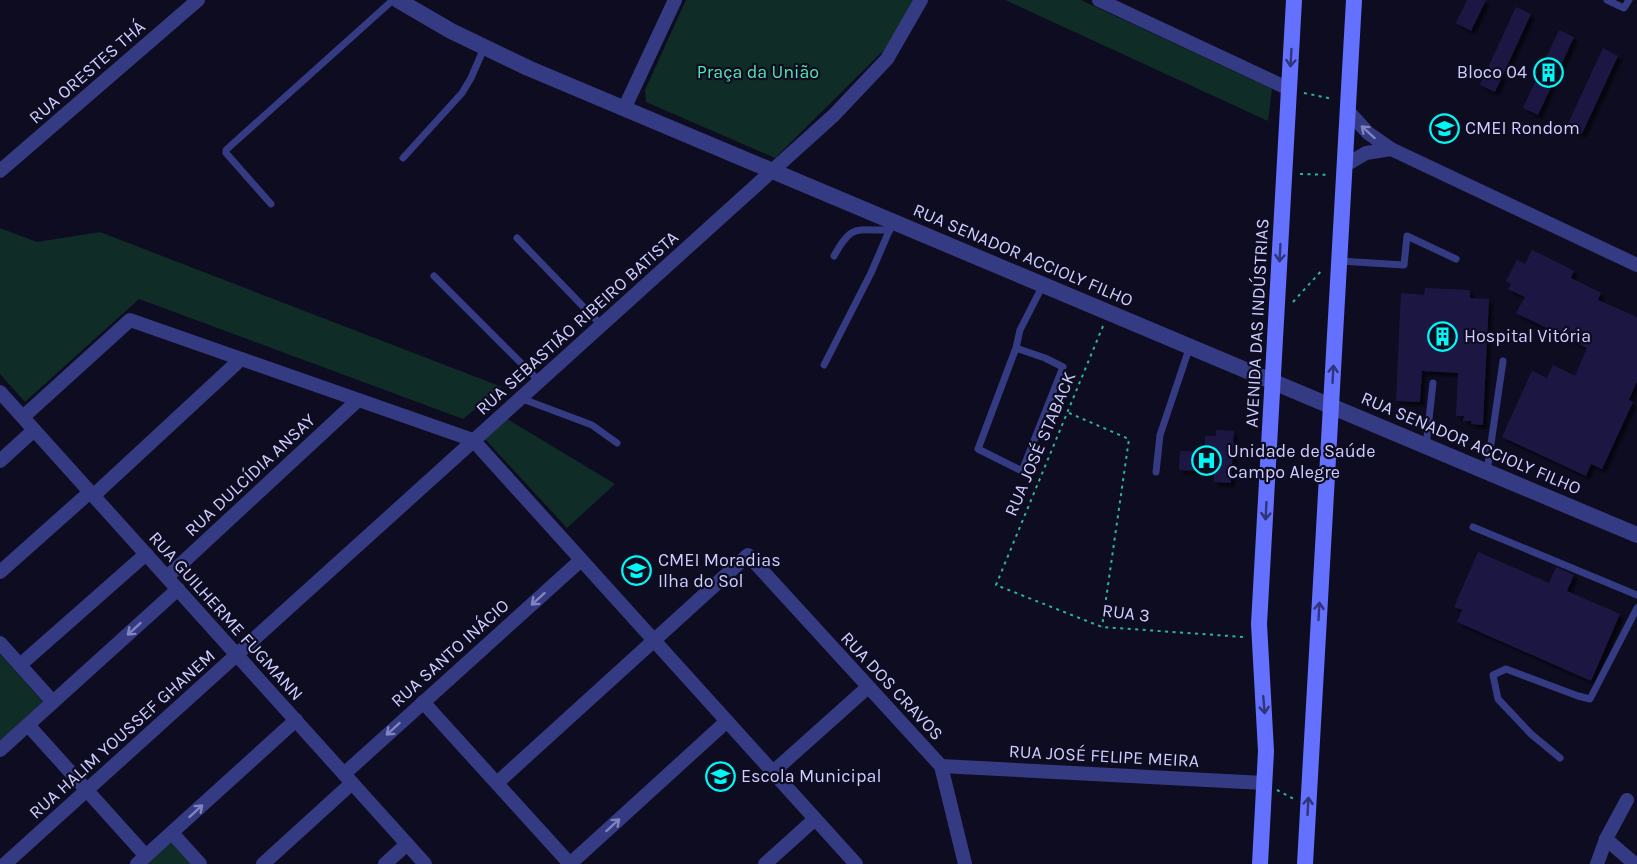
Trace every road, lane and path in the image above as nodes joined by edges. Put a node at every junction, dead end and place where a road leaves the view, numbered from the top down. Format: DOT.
graph roads {
  1 [pos="198,0"];
  2 [pos="393,0"];
  3 [pos="398,0"];
  4 [pos="675,0"];
  5 [pos="921,0"];
  6 [pos="1099,0"];
  7 [pos="1294,0"];
  8 [pos="1354,0"];
  9 [pos="1607,0"];
  10 [pos="1629,0"];
  11 [pos="484,48"];
  12 [pos="1289,89"];
  13 [pos="1348,107"];
  14 [pos="624,109"];
  15 [pos="1391,149"];
  16 [pos="403,158"];
  17 [pos="772,170"];
  18 [pos="0,171"];
  19 [pos="1344,171"];
  20 [pos="1285,173"];
  21 [pos="271,204"];
  22 [pos="892,226"];
  23 [pos="517,238"];
  24 [pos="834,256"];
  25 [pos="1456,259"];
  26 [pos="1339,261"];
  27 [pos="1637,265"];
  28 [pos="1324,269"];
  29 [pos="434,276"];
  30 [pos="1043,285"];
  31 [pos="1292,303"];
  32 [pos="1109,312"];
  33 [pos="601,325"];
  34 [pos="1190,346"];
  35 [pos="1016,348"];
  36 [pos="241,359"];
  37 [pos="1503,361"];
  38 [pos="824,365"];
  39 [pos="539,381"];
  40 [pos="1273,381"];
  41 [pos="1433,383"];
  42 [pos="0,392"];
  43 [pos="520,398"];
  44 [pos="358,400"];
  45 [pos="1331,406"];
  46 [pos="1068,413"];
  47 [pos="23,417"];
  48 [pos="34,430"];
  49 [pos="473,440"];
  50 [pos="617,443"];
  51 [pos="1426,446"];
  52 [pos="0,460"];
  53 [pos="1488,471"];
  54 [pos="1156,472"];
  55 [pos="92,494"];
  56 [pos="1473,527"];
  57 [pos="1637,535"];
  58 [pos="146,554"];
  59 [pos="581,560"];
  60 [pos="0,572"];
  61 [pos="167,577"];
  62 [pos="996,585"];
  63 [pos="178,589"];
  64 [pos="1637,595"];
  65 [pos="1637,608"];
  66 [pos="1102,627"];
  67 [pos="1259,638"];
  68 [pos="654,640"];
  69 [pos="0,643"];
  70 [pos="236,654"];
  71 [pos="20,665"];
  72 [pos="868,687"];
  73 [pos="53,702"];
  74 [pos="423,702"];
  75 [pos="296,720"];
  76 [pos="727,721"];
  77 [pos="28,725"];
  78 [pos="0,750"];
  79 [pos="1560,758"];
  80 [pos="941,766"];
  81 [pos="773,772"];
  82 [pos="348,778"];
  83 [pos="497,783"];
  84 [pos="1264,783"];
  85 [pos="86,790"];
  86 [pos="1627,800"];
  87 [pos="1308,807"];
  88 [pos="815,819"];
  89 [pos="172,833"];
  90 [pos="1606,839"];
  91 [pos="407,844"];
  92 [pos="142,860"];
  93 [pos="5,864"];
  94 [pos="200,864"];
  95 [pos="262,864"];
  96 [pos="385,864"];
  97 [pos="425,864"];
  98 [pos="570,864"];
  99 [pos="765,864"];
  100 [pos="855,864"];
  101 [pos="965,864"];
  102 [pos="1260,864"];
  103 [pos="1305,864"];
  104 [pos="1596,864"];
  105 [pos="1635,864"];
  1 -- 18 [label="street, RUA ORESTES THÁ"];
  2 -- 21 [label="lane"];
  3 -- 11 [label="street, RUA SENADOR ACCIOLY FILHO"];
  4 -- 14 [label="street"];
  5 -- 17 [label="street, RUA SEBASTIÃO RIBEIRO BATISTA"];
  6 -- 12 [label="street"];
  7 -- 12 [label="main road, AVENIDA DAS INDÚSTRIAS, one-way"];
  8 -- 13 [label="main road"];
  9 -- 10 [label="lane"];
  11 -- 14 [label="street, RUA SENADOR ACCIOLY FILHO"];
  11 -- 16 [label="lane"];
  12 -- 13 [label="path"];
  12 -- 20 [label="main road, AVENIDA DAS INDÚSTRIAS"];
  15 -- 13 [label="street, one-way"];
  13 -- 19 [label="main road"];
  14 -- 17 [label="street, RUA SENADOR ACCIOLY FILHO"];
  15 -- 19 [label="street"];
  15 -- 27 [label="street"];
  17 -- 22 [label="street, RUA SENADOR ACCIOLY FILHO"];
  17 -- 33 [label="street, RUA SEBASTIÃO RIBEIRO BATISTA"];
  19 -- 20 [label="path"];
  19 -- 26 [label="main road"];
  20 -- 40 [label="main road, AVENIDA DAS INDÚSTRIAS, one-way"];
  22 -- 24 [label="lane"];
  22 -- 30 [label="street, RUA SENADOR ACCIOLY FILHO"];
  22 -- 38 [label="lane"];
  23 -- 33 [label="lane"];
  25 -- 26 [label="lane"];
  45 -- 26 [label="main road, one-way"];
  28 -- 31 [label="path"];
  29 -- 39 [label="lane"];
  30 -- 32 [label="street, RUA SENADOR ACCIOLY FILHO"];
  30 -- 35 [label="lane"];
  32 -- 34 [label="street, RUA SENADOR ACCIOLY FILHO"];
  32 -- 46 [label="path, RUA JOSÉ STABACK"];
  33 -- 39 [label="street, RUA SEBASTIÃO RIBEIRO BATISTA"];
  34 -- 40 [label="street, RUA SENADOR ACCIOLY FILHO"];
  34 -- 54 [label="lane"];
  35 -- 35 [label="lane"];
  36 -- 44 [label="street"];
  36 -- 47 [label="street"];
  36 -- 55 [label="street"];
  37 -- 53 [label="lane"];
  39 -- 43 [label="street, RUA SEBASTIÃO RIBEIRO BATISTA"];
  40 -- 45 [label="street, RUA SENADOR ACCIOLY FILHO"];
  40 -- 67 [label="main road, AVENIDA DAS INDÚSTRIAS, one-way"];
  41 -- 51 [label="lane"];
  42 -- 47 [label="street, RUA GUILHERME FUGMANN"];
  43 -- 49 [label="street, RUA SEBASTIÃO RIBEIRO BATISTA"];
  43 -- 50 [label="lane"];
  44 -- 49 [label="street"];
  44 -- 61 [label="street, RUA DULCÍDIA ANSAY"];
  45 -- 51 [label="street, RUA SENADOR ACCIOLY FILHO"];
  87 -- 45 [label="main road, one-way"];
  46 -- 62 [label="path, RUA JOSÉ STABACK"];
  46 -- 66 [label="path"];
  47 -- 48 [label="street, RUA GUILHERME FUGMANN"];
  48 -- 52 [label="street"];
  48 -- 55 [label="street, RUA GUILHERME FUGMANN"];
  49 -- 59 [label="street"];
  49 -- 70 [label="street, RUA SEBASTIÃO RIBEIRO BATISTA"];
  51 -- 53 [label="street, RUA SENADOR ACCIOLY FILHO"];
  53 -- 57 [label="street, RUA SENADOR ACCIOLY FILHO"];
  55 -- 58 [label="street, RUA GUILHERME FUGMANN"];
  55 -- 60 [label="street"];
  56 -- 64 [label="lane"];
  58 -- 61 [label="street, RUA GUILHERME FUGMANN"];
  58 -- 71 [label="street"];
  59 -- 68 [label="street"];
  59 -- 74 [label="street, RUA SANTO INÁCIO, one-way"];
  61 -- 63 [label="street, RUA GUILHERME FUGMANN"];
  62 -- 66 [label="path, RUA 3"];
  63 -- 70 [label="street, RUA GUILHERME FUGMANN"];
  63 -- 73 [label="street, one-way"];
  65 -- 79 [label="lane"];
  66 -- 67 [label="path, RUA 3"];
  67 -- 84 [label="main road, AVENIDA DAS INDÚSTRIAS, one-way"];
  68 -- 72 [label="street, RUA DOS CRAVOS"];
  68 -- 76 [label="street"];
  68 -- 83 [label="street"];
  69 -- 71 [label="street"];
  70 -- 75 [label="street, RUA GUILHERME FUGMANN"];
  70 -- 85 [label="street, RUA HALIM YOUSSEF GHANEM"];
  71 -- 73 [label="street"];
  72 -- 80 [label="street, RUA DOS CRAVOS"];
  72 -- 81 [label="street"];
  73 -- 77 [label="street"];
  74 -- 82 [label="street, RUA SANTO INÁCIO, one-way"];
  74 -- 83 [label="street"];
  75 -- 82 [label="street, RUA GUILHERME FUGMANN"];
  89 -- 75 [label="street, one-way"];
  76 -- 81 [label="street"];
  98 -- 76 [label="street, one-way"];
  77 -- 78 [label="street"];
  77 -- 85 [label="street"];
  80 -- 84 [label="street, RUA JOSÉ FELIPE MEIRA"];
  80 -- 101 [label="street, RUA DOS CRAVOS"];
  81 -- 88 [label="street"];
  82 -- 91 [label="street, RUA GUILHERME FUGMANN"];
  82 -- 95 [label="street, RUA SANTO INÁCIO"];
  83 -- 98 [label="street"];
  84 -- 87 [label="path"];
  84 -- 102 [label="main road, AVENIDA DAS INDÚSTRIAS"];
  85 -- 92 [label="street"];
  85 -- 93 [label="street, RUA HALIM YOUSSEF GHANEM"];
  86 -- 90 [label="street"];
  87 -- 103 [label="main road"];
  88 -- 99 [label="street"];
  88 -- 100 [label="street"];
  89 -- 92 [label="street"];
  89 -- 94 [label="street"];
  90 -- 104 [label="street"];
  90 -- 105 [label="street"];
  91 -- 96 [label="street"];
  91 -- 97 [label="street, RUA GUILHERME FUGMANN"];
}
